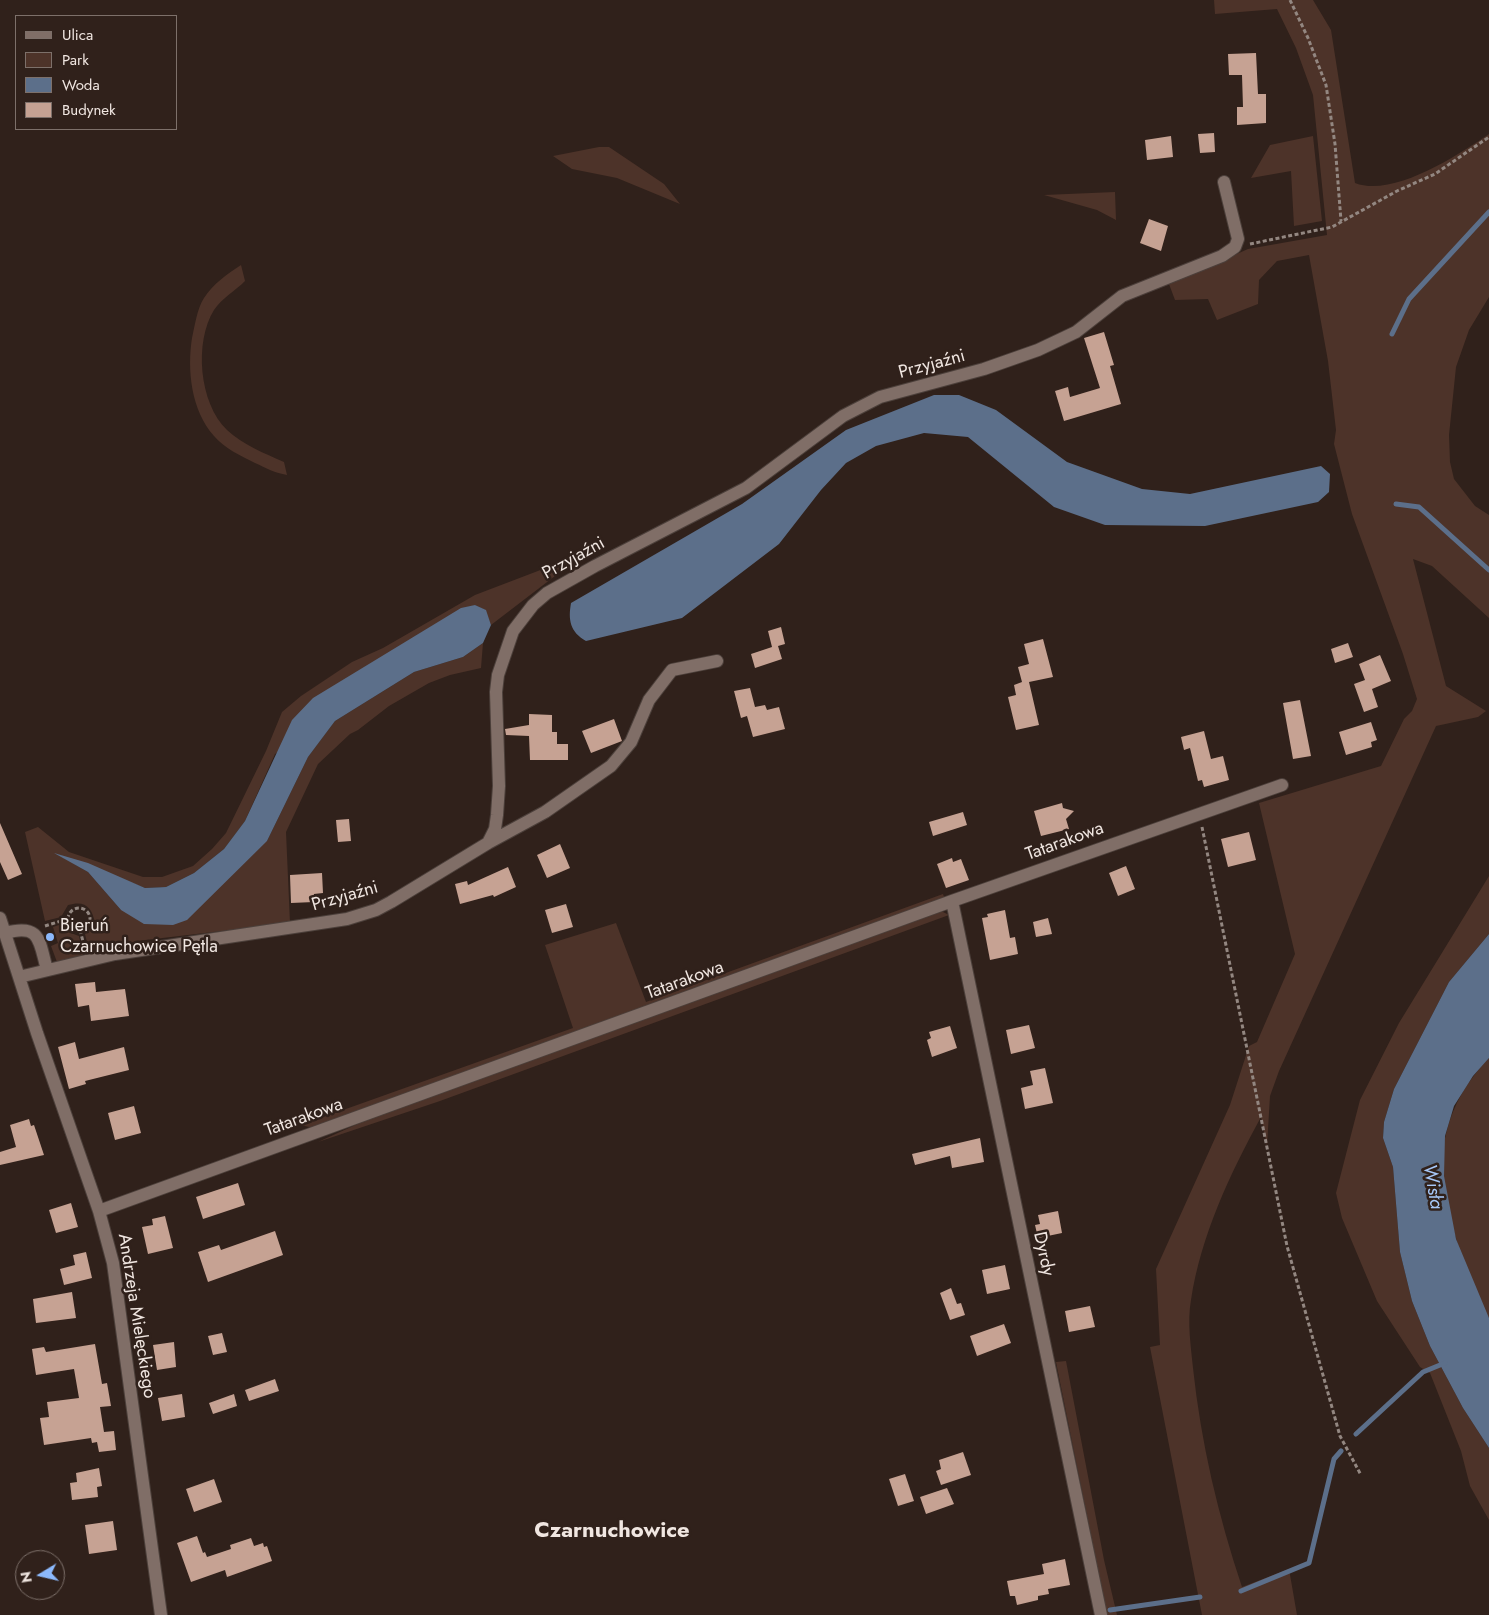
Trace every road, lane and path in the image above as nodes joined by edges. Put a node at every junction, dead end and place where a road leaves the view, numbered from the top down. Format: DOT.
graph roads {
  1 [pos="1290,0"];
  2 [pos="1489,137"];
  3 [pos="1224,182"];
  4 [pos="1341,221"];
  5 [pos="1235,247"];
  6 [pos="717,661"];
  7 [pos="1282,785"];
  8 [pos="1199,813"];
  9 [pos="488,843"];
  10 [pos="952,901"];
  11 [pos="0,918"];
  12 [pos="67,919"];
  13 [pos="80,930"];
  14 [pos="30,931"];
  15 [pos="5,933"];
  16 [pos="88,960"];
  17 [pos="47,970"];
  18 [pos="19,977"];
  19 [pos="100,1211"];
  20 [pos="1362,1474"];
  21 [pos="161,1615"];
  22 [pos="1101,1615"];
  1 -- 4 [label="path"];
  2 -- 4 [label="path"];
  3 -- 5 [label="street"];
  4 -- 5 [label="path"];
  5 -- 9 [label="street, Przyjaźni"];
  6 -- 9 [label="street"];
  7 -- 8 [label="street, Tatarakowa"];
  8 -- 10 [label="street, Tatarakowa"];
  8 -- 20 [label="path"];
  9 -- 16 [label="street, Przyjaźni"];
  10 -- 19 [label="street, Tatarakowa"];
  10 -- 22 [label="street, Dyrdy"];
  11 -- 15 [label="street, Andrzeja Mielęckiego"];
  12 -- 13 [label="path"];
  12 -- 13 [label="path"];
  12 -- 14 [label="path"];
  13 -- 16 [label="path"];
  14 -- 15 [label="street"];
  14 -- 17 [label="street"];
  15 -- 18 [label="street, Andrzeja Mielęckiego"];
  16 -- 17 [label="street, Przyjaźni"];
  17 -- 18 [label="street, Przyjaźni"];
  18 -- 19 [label="street, Andrzeja Mielęckiego"];
  19 -- 21 [label="street, Andrzeja Mielęckiego"];
}
